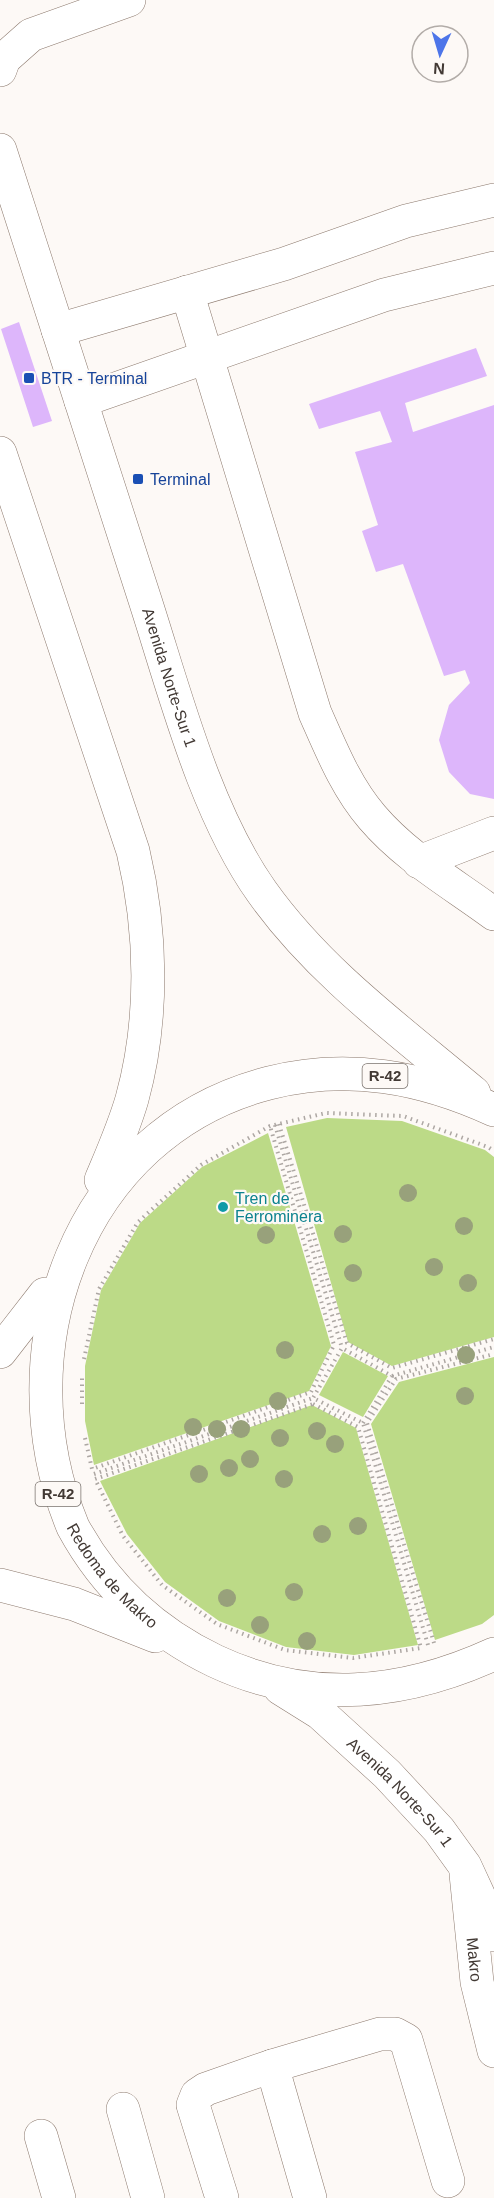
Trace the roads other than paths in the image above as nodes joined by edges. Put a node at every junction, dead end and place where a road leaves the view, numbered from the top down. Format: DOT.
graph roads {
  1 [pos="129,0"];
  2 [pos="0,70"];
  3 [pos="0,150"];
  4 [pos="494,200"];
  5 [pos="494,268"];
  6 [pos="187,292"];
  7 [pos="58,330"];
  8 [pos="206,357"];
  9 [pos="81,401"];
  10 [pos="0,453"];
  11 [pos="494,833"];
  12 [pos="419,862"];
  13 [pos="494,914"];
  14 [pos="494,1110"];
  15 [pos="85,1215"];
  16 [pos="51,1286"];
  17 [pos="0,1352"];
  18 [pos="0,1585"];
  19 [pos="196,1652"];
  20 [pos="494,1654"];
  21 [pos="269,1680"];
  22 [pos="465,1866"];
  23 [pos="494,1935"];
  24 [pos="494,2051"];
  25 [pos="272,2066"];
  26 [pos="123,2109"];
  27 [pos="41,2136"];
  28 [pos="448,2181"];
  29 [pos="59,2198"];
  30 [pos="148,2198"];
  31 [pos="222,2198"];
  32 [pos="310,2198"];
  1 -- 2 [label="main road"];
  3 -- 7 [label="main road, Avenida Norte-Sur 1"];
  4 -- 6 [label="main road"];
  5 -- 8 [label="main road"];
  6 -- 7 [label="main road"];
  6 -- 8 [label="main road"];
  7 -- 9 [label="main road, Avenida Norte-Sur 1"];
  8 -- 9 [label="main road"];
  8 -- 12 [label="main road"];
  9 -- 14 [label="main road, Avenida Norte-Sur 1"];
  10 -- 15 [label="main road"];
  11 -- 12 [label="main road"];
  12 -- 13 [label="main road"];
  14 -- 15 [label="main road, Redoma de Makro / R-42"];
  15 -- 16 [label="main road, Redoma de Makro / R-42"];
  16 -- 17 [label="main road, R-42"];
  16 -- 19 [label="main road, Redoma de Makro / R-42"];
  18 -- 19 [label="main road, R-42"];
  19 -- 21 [label="main road, Redoma de Makro / R-42"];
  20 -- 21 [label="main road, Redoma de Makro / R-42"];
  21 -- 22 [label="main road, Avenida Norte-Sur 1"];
  22 -- 23 [label="main road, Avenida Norte-Sur 1"];
  22 -- 24 [label="main road, Makro"];
  25 -- 28 [label="main road"];
  25 -- 31 [label="main road"];
  25 -- 32 [label="main road"];
  26 -- 30 [label="main road"];
  27 -- 29 [label="main road"];
}
